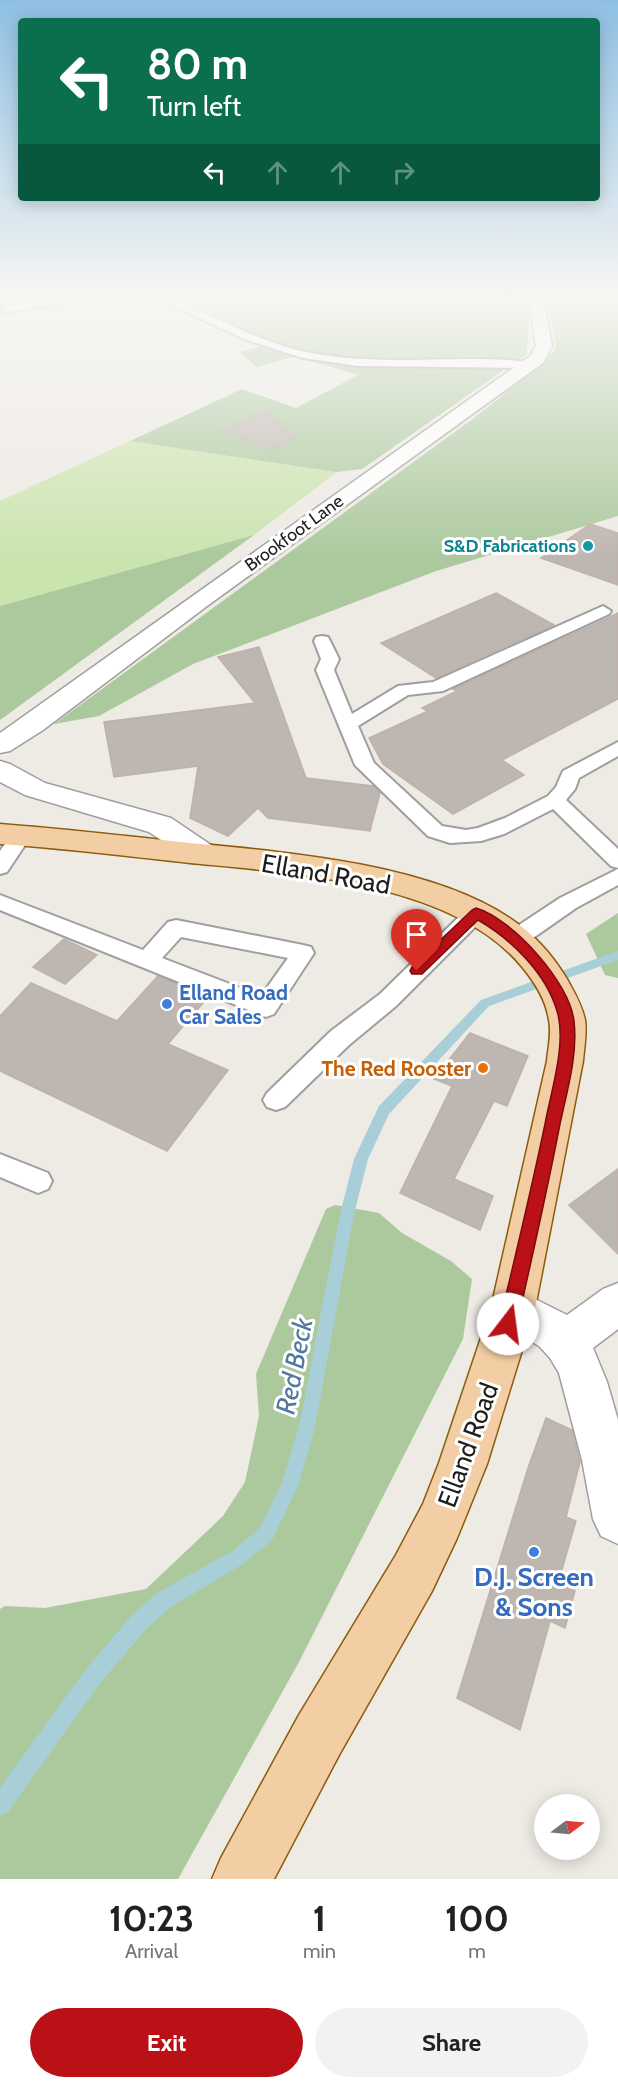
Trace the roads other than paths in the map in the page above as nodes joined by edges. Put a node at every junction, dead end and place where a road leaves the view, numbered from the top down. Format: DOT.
graph roads {
  1 [pos="502,385"];
  2 [pos="603,611"];
  3 [pos="322,641"];
  4 [pos="348,724"];
  5 [pos="0,745"];
  6 [pos="618,748"];
  7 [pos="0,770"];
  8 [pos="555,800"];
  9 [pos="10,835"];
  10 [pos="203,854"];
  11 [pos="618,861"];
  12 [pos="0,867"];
  13 [pos="618,876"];
  14 [pos="0,902"];
  15 [pos="476,913"];
  16 [pos="516,939"];
  17 [pos="146,961"];
  18 [pos="276,1100"];
  19 [pos="0,1165"];
  20 [pos="38,1181"];
  21 [pos="618,1303"];
  22 [pos="513,1308"];
  23 [pos="566,1342"];
  24 [pos="618,1519"];
  25 [pos="242,1879"];
  1 -- 5 [label="street, Brookfoot Lane"];
  2 -- 4 [label="lane"];
  3 -- 4 [label="lane"];
  4 -- 8 [label="lane"];
  6 -- 8 [label="lane"];
  7 -- 10 [label="street"];
  8 -- 11 [label="lane"];
  9 -- 10 [label="main road, Elland Road"];
  9 -- 12 [label="lane"];
  10 -- 15 [label="main road, Elland Road"];
  13 -- 16 [label="lane"];
  14 -- 17 [label="lane"];
  15 -- 16 [label="main road, Elland Road"];
  15 -- 18 [label="lane"];
  16 -- 22 [label="main road, Elland Road"];
  17 -- 17 [label="lane"];
  19 -- 20 [label="lane"];
  21 -- 23 [label="street"];
  22 -- 23 [label="street"];
  22 -- 25 [label="main road, Elland Road"];
  23 -- 24 [label="street"];
}
